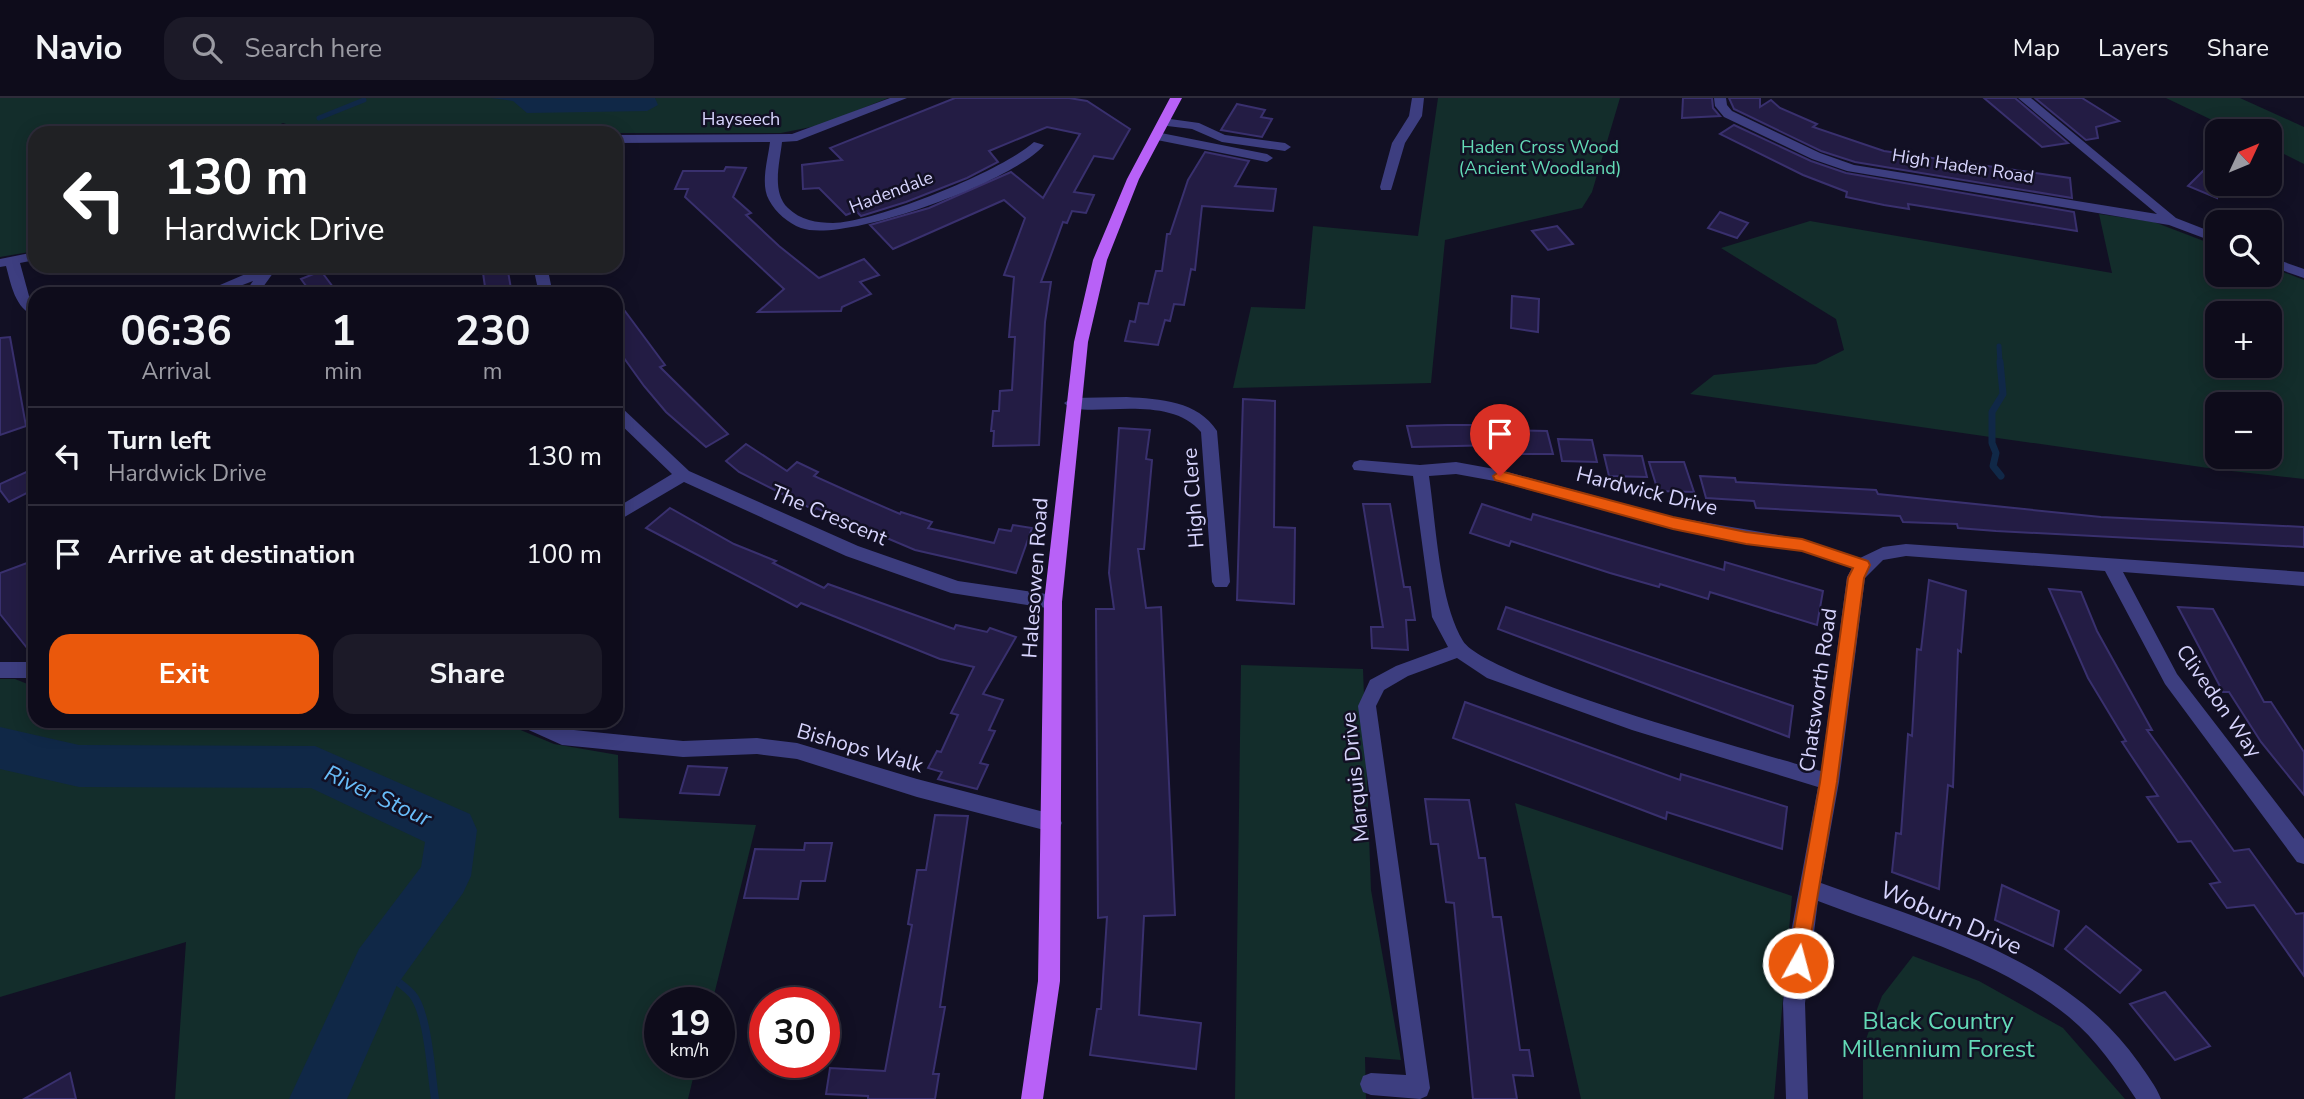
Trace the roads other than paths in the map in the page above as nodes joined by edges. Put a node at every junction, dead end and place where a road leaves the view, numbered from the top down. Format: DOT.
graph roads {
  1 [pos="901,98"];
  2 [pos="1176,98"];
  3 [pos="1418,98"];
  4 [pos="1720,98"];
  5 [pos="2024,98"];
  6 [pos="1163,122"];
  7 [pos="1156,136"];
  8 [pos="623,139"];
  9 [pos="776,140"];
  10 [pos="1038,145"];
  11 [pos="1284,147"];
  12 [pos="1267,158"];
  13 [pos="1387,187"];
  14 [pos="2172,220"];
  15 [pos="2205,234"];
  16 [pos="28,257"];
  17 [pos="6,262"];
  18 [pos="2282,266"];
  19 [pos="258,273"];
  20 [pos="2304,274"];
  21 [pos="223,287"];
  22 [pos="28,303"];
  23 [pos="1072,403"];
  24 [pos="623,418"];
  25 [pos="1360,466"];
  26 [pos="1420,471"];
  27 [pos="683,475"];
  28 [pos="623,512"];
  29 [pos="2109,564"];
  30 [pos="1862,565"];
  31 [pos="2304,579"];
  32 [pos="1221,582"];
  33 [pos="1053,602"];
  34 [pos="1459,650"];
  35 [pos="0,670"];
  36 [pos="28,670"];
  37 [pos="543,728"];
  38 [pos="1829,782"];
  39 [pos="1052,823"];
  40 [pos="2304,855"];
  41 [pos="1809,888"];
  42 [pos="1371,1084"];
  43 [pos="1035,1090"];
  44 [pos="1797,1099"];
  45 [pos="2150,1099"];
  1 -- 9 [label="street, Hayseech"];
  2 -- 6 [label="main road, Halesowen Road"];
  3 -- 13 [label="street"];
  4 -- 14 [label="street, High Haden Road"];
  5 -- 14 [label="street"];
  6 -- 7 [label="main road, Halesowen Road"];
  6 -- 11 [label="street"];
  7 -- 12 [label="street"];
  7 -- 23 [label="main road, Halesowen Road"];
  8 -- 9 [label="street, Hayseech"];
  9 -- 10 [label="street, Hadendale"];
  14 -- 15 [label="street, High Haden Road"];
  16 -- 17 [label="street"];
  17 -- 22 [label="street"];
  18 -- 20 [label="street"];
  19 -- 21 [label="street"];
  23 -- 32 [label="street, High Clere"];
  23 -- 33 [label="main road, Halesowen Road"];
  24 -- 27 [label="street, The Crescent"];
  25 -- 26 [label="street, Hardwick Drive"];
  26 -- 30 [label="street, Hardwick Drive"];
  26 -- 34 [label="street"];
  27 -- 28 [label="street"];
  27 -- 33 [label="street, The Crescent"];
  29 -- 30 [label="street"];
  29 -- 31 [label="street"];
  29 -- 40 [label="street, Clivedon Way"];
  30 -- 38 [label="street, Chatsworth Road"];
  33 -- 39 [label="main road, Halesowen Road"];
  34 -- 38 [label="street"];
  34 -- 42 [label="street, Marquis Drive"];
  35 -- 36 [label="street"];
  37 -- 39 [label="street, Bishops Walk"];
  38 -- 41 [label="street, Chatsworth Road"];
  39 -- 43 [label="main road, Halesowen Road"];
  41 -- 44 [label="street, Chatsworth Road"];
  41 -- 45 [label="street, Woburn Drive"];
}
